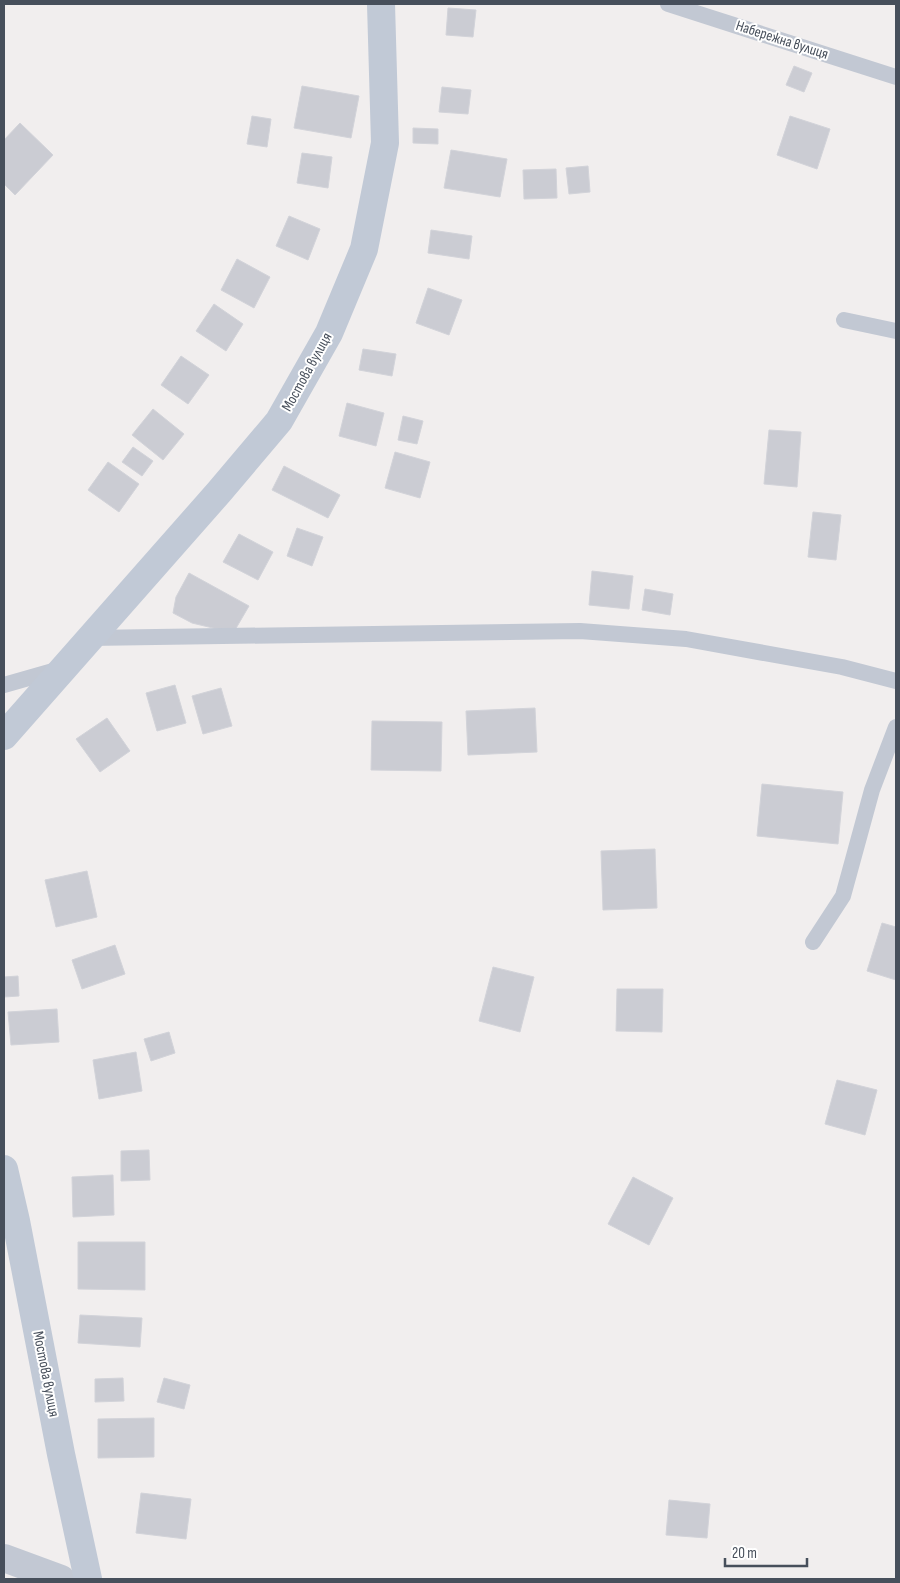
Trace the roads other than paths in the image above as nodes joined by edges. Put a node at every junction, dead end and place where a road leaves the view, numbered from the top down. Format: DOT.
graph roads {
  1 [pos="381,4"];
  2 [pos="668,4"];
  3 [pos="896,77"];
  4 [pos="844,320"];
  5 [pos="896,331"];
  6 [pos="89,638"];
  7 [pos="64,667"];
  8 [pos="896,681"];
  9 [pos="4,685"];
  10 [pos="896,727"];
  11 [pos="4,736"];
  12 [pos="813,942"];
  13 [pos="4,1169"];
  14 [pos="4,1558"];
  15 [pos="61,1579"];
  16 [pos="88,1579"];
  1 -- 6 [label="street, Мостова вулиця"];
  2 -- 3 [label="lane, Набережна вулиця"];
  4 -- 5 [label="lane"];
  6 -- 7 [label="street, Мостова вулиця"];
  6 -- 8 [label="lane"];
  7 -- 9 [label="lane"];
  7 -- 11 [label="street, Мостова вулиця"];
  10 -- 12 [label="lane"];
  13 -- 16 [label="street, Мостова вулиця"];
  14 -- 15 [label="street"];
}
